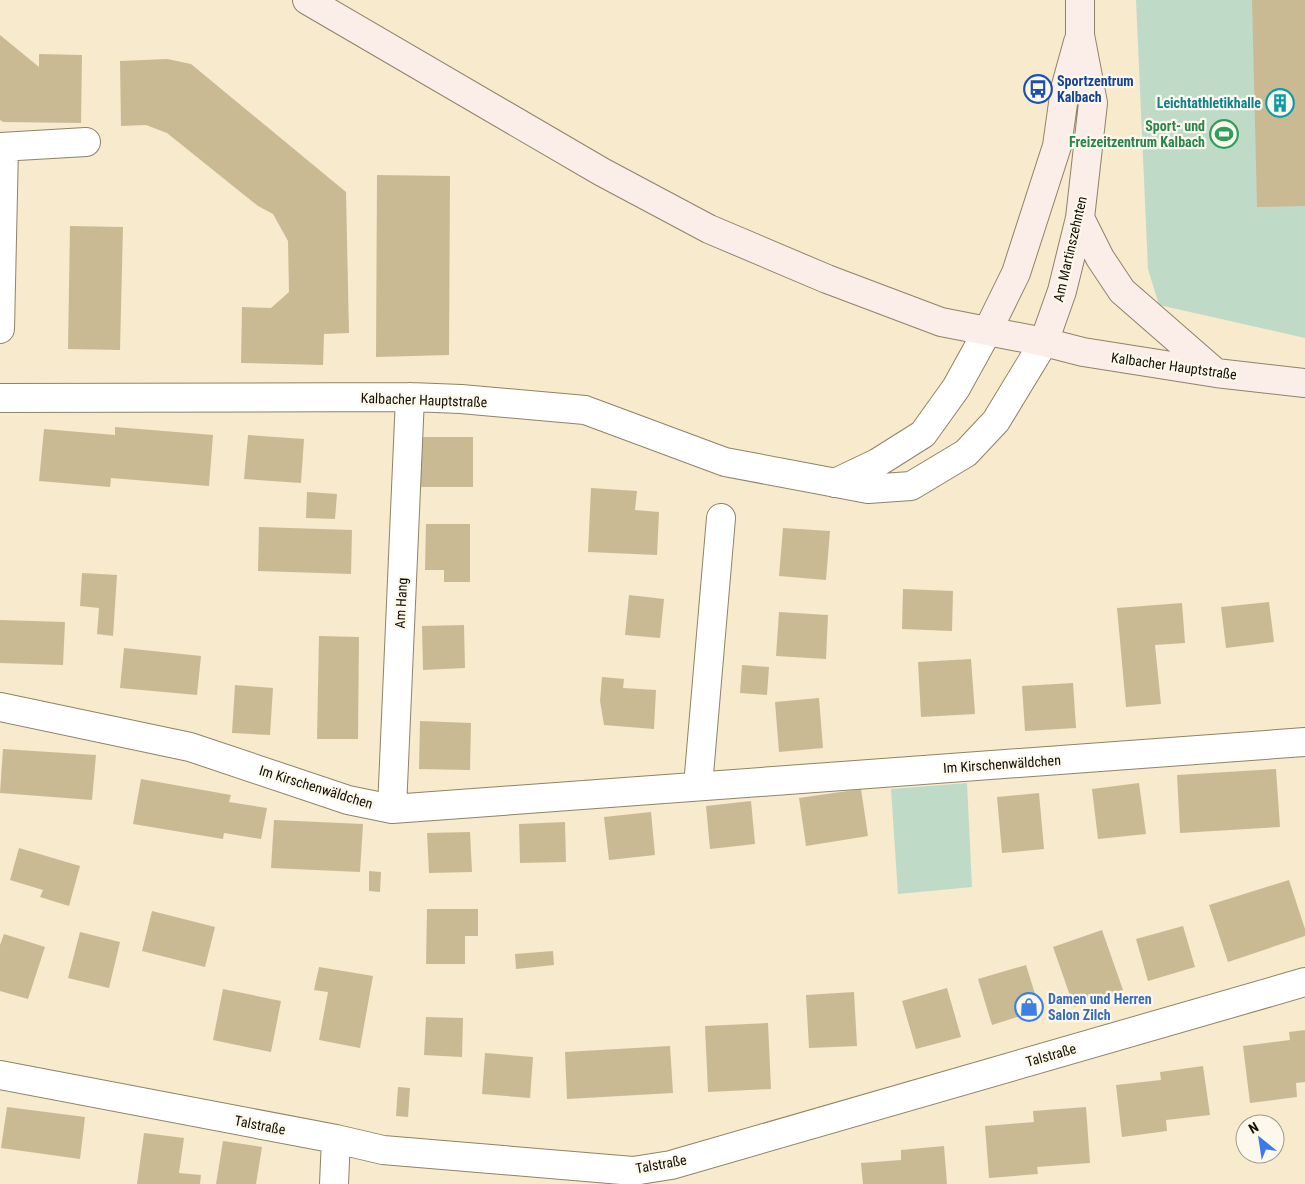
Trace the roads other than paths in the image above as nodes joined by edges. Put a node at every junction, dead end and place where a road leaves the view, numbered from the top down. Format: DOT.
graph roads {
  1 [pos="307,0"];
  2 [pos="1080,0"];
  3 [pos="1080,35"];
  4 [pos="86,142"];
  5 [pos="2,146"];
  6 [pos="1080,218"];
  7 [pos="0,329"];
  8 [pos="988,330"];
  9 [pos="1044,342"];
  10 [pos="1216,373"];
  11 [pos="1305,383"];
  12 [pos="410,397"];
  13 [pos="0,398"];
  14 [pos="836,483"];
  15 [pos="721,518"];
  16 [pos="0,707"];
  17 [pos="1305,742"];
  18 [pos="698,786"];
  19 [pos="392,809"];
  20 [pos="1305,982"];
  21 [pos="0,1075"];
  22 [pos="336,1139"];
  23 [pos="673,1175"];
  24 [pos="334,1184"];
  1 -- 8 [label="main road, Kalbacher Hauptstraße"];
  2 -- 3 [label="main road, Am Martinszehnten"];
  3 -- 6 [label="main road, Am Martinszehnten"];
  3 -- 8 [label="main road, Am Martinszehnten"];
  4 -- 5 [label="street"];
  5 -- 7 [label="street"];
  6 -- 9 [label="main road, Am Martinszehnten"];
  6 -- 10 [label="main road"];
  8 -- 9 [label="main road, Kalbacher Hauptstraße"];
  8 -- 14 [label="street"];
  9 -- 10 [label="main road, Kalbacher Hauptstraße"];
  9 -- 14 [label="street, Kalbacher Hauptstraße"];
  10 -- 11 [label="main road, Kalbacher Hauptstraße"];
  12 -- 13 [label="street, Kalbacher Hauptstraße"];
  12 -- 14 [label="street, Kalbacher Hauptstraße"];
  12 -- 19 [label="street, Am Hang"];
  15 -- 18 [label="street"];
  16 -- 19 [label="street, Im Kirschenwäldchen"];
  17 -- 18 [label="street, Im Kirschenwäldchen"];
  18 -- 19 [label="street, Im Kirschenwäldchen"];
  20 -- 23 [label="street, Talstraße"];
  21 -- 22 [label="street, Talstraße"];
  22 -- 23 [label="street, Talstraße"];
  22 -- 24 [label="street"];
}
